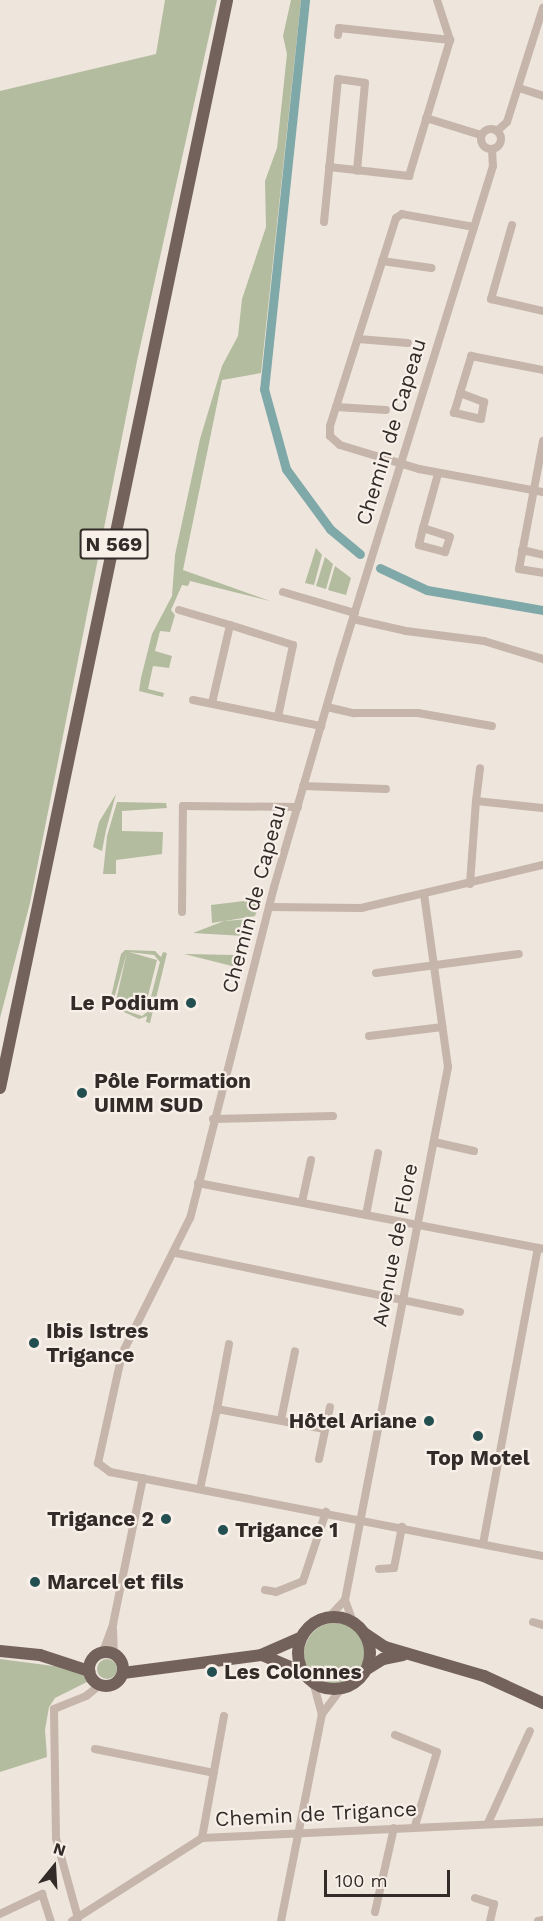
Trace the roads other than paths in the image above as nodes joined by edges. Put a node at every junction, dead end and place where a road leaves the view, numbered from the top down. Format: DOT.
graph roads {
  1 [pos="227,0"];
  2 [pos="437,0"];
  3 [pos="543,8"];
  4 [pos="539,31"];
  5 [pos="338,35"];
  6 [pos="450,40"];
  7 [pos="519,88"];
  8 [pos="543,96"];
  9 [pos="426,118"];
  10 [pos="498,131"];
  11 [pos="481,135"];
  12 [pos="492,150"];
  13 [pos="329,167"];
  14 [pos="357,171"];
  15 [pos="324,222"];
  16 [pos="512,225"];
  17 [pos="474,227"];
  18 [pos="382,261"];
  19 [pos="432,268"];
  20 [pos="543,310"];
  21 [pos="357,339"];
  22 [pos="408,343"];
  23 [pos="543,370"];
  24 [pos="460,393"];
  25 [pos="336,407"];
  26 [pos="386,410"];
  27 [pos="543,441"];
  28 [pos="401,464"];
  29 [pos="438,474"];
  30 [pos="533,491"];
  31 [pos="543,492"];
  32 [pos="423,528"];
  33 [pos="522,550"];
  34 [pos="543,555"];
  35 [pos="543,573"];
  36 [pos="283,592"];
  37 [pos="179,610"];
  38 [pos="354,616"];
  39 [pos="230,625"];
  40 [pos="543,659"];
  41 [pos="193,700"];
  42 [pos="212,704"];
  43 [pos="327,707"];
  44 [pos="278,717"];
  45 [pos="321,726"];
  46 [pos="492,726"];
  47 [pos="480,768"];
  48 [pos="303,786"];
  49 [pos="386,789"];
  50 [pos="476,801"];
  51 [pos="298,807"];
  52 [pos="543,808"];
  53 [pos="543,865"];
  54 [pos="470,884"];
  55 [pos="424,895"];
  56 [pos="269,908"];
  57 [pos="182,912"];
  58 [pos="519,954"];
  59 [pos="434,965"];
  60 [pos="376,974"];
  61 [pos="442,1027"];
  62 [pos="369,1036"];
  63 [pos="0,1088"];
  64 [pos="333,1116"];
  65 [pos="213,1119"];
  66 [pos="434,1142"];
  67 [pos="474,1151"];
  68 [pos="378,1153"];
  69 [pos="311,1160"];
  70 [pos="198,1183"];
  71 [pos="302,1203"];
  72 [pos="366,1215"];
  73 [pos="418,1225"];
  74 [pos="541,1249"];
  75 [pos="176,1254"];
  76 [pos="402,1300"];
  77 [pos="460,1312"];
  78 [pos="229,1344"];
  79 [pos="295,1351"];
  80 [pos="330,1407"];
  81 [pos="217,1409"];
  82 [pos="281,1420"];
  83 [pos="325,1429"];
  84 [pos="319,1459"];
  85 [pos="143,1478"];
  86 [pos="200,1489"];
  87 [pos="326,1512"];
  88 [pos="361,1519"];
  89 [pos="402,1527"];
  90 [pos="483,1544"];
  91 [pos="543,1556"];
  92 [pos="379,1569"];
  93 [pos="265,1590"];
  94 [pos="345,1600"];
  95 [pos="328,1617"];
  96 [pos="353,1622"];
  97 [pos="533,1622"];
  98 [pos="543,1625"];
  99 [pos="364,1633"];
  100 [pos="300,1638"];
  101 [pos="0,1651"];
  102 [pos="404,1654"];
  103 [pos="261,1655"];
  104 [pos="111,1659"];
  105 [pos="60,1661"];
  106 [pos="367,1669"];
  107 [pos="89,1671"];
  108 [pos="302,1672"];
  109 [pos="100,1684"];
  110 [pos="314,1684"];
  111 [pos="340,1690"];
  112 [pos="543,1703"];
  113 [pos="322,1714"];
  114 [pos="224,1716"];
  115 [pos="530,1731"];
  116 [pos="395,1735"];
  117 [pos="95,1749"];
  118 [pos="214,1773"];
  119 [pos="543,1822"];
  120 [pos="488,1823"];
  121 [pos="416,1826"];
  122 [pos="394,1828"];
  123 [pos="297,1832"];
  124 [pos="202,1838"];
  125 [pos="475,1898"];
  126 [pos="375,1912"];
  127 [pos="0,1914"];
  128 [pos="75,1919"];
  129 [pos="543,1920"];
  130 [pos="51,1921"];
  131 [pos="281,1921"];
  132 [pos="490,1921"];
  133 [pos="538,1921"];
  1 -- 63 [label="main road, N 569"];
  2 -- 6 [label="street"];
  3 -- 4 [label="street"];
  4 -- 7 [label="street"];
  5 -- 6 [label="street"];
  6 -- 9 [label="street"];
  7 -- 8 [label="street"];
  7 -- 10 [label="street"];
  9 -- 11 [label="street"];
  9 -- 14 [label="street"];
  10 -- 11 [label="street"];
  10 -- 12 [label="street"];
  11 -- 12 [label="street"];
  12 -- 17 [label="street, Chemin de Capeau"];
  13 -- 14 [label="street"];
  13 -- 14 [label="street"];
  13 -- 15 [label="street"];
  16 -- 20 [label="street"];
  17 -- 18 [label="street"];
  17 -- 28 [label="street, Chemin de Capeau"];
  18 -- 19 [label="street"];
  18 -- 21 [label="street"];
  21 -- 22 [label="street"];
  21 -- 25 [label="street"];
  23 -- 24 [label="street"];
  25 -- 26 [label="street"];
  25 -- 28 [label="street"];
  27 -- 30 [label="street"];
  28 -- 29 [label="street"];
  28 -- 38 [label="street, Chemin de Capeau"];
  29 -- 30 [label="street"];
  29 -- 32 [label="street"];
  30 -- 31 [label="street"];
  30 -- 33 [label="street"];
  33 -- 34 [label="street"];
  33 -- 35 [label="street"];
  36 -- 38 [label="street"];
  37 -- 39 [label="street"];
  38 -- 40 [label="street"];
  38 -- 43 [label="street, Chemin de Capeau"];
  39 -- 42 [label="street"];
  39 -- 44 [label="street"];
  41 -- 42 [label="street"];
  42 -- 44 [label="street"];
  43 -- 45 [label="street, Chemin de Capeau"];
  43 -- 46 [label="street"];
  44 -- 45 [label="street"];
  45 -- 48 [label="street, Chemin de Capeau"];
  47 -- 50 [label="street"];
  48 -- 49 [label="street"];
  48 -- 51 [label="street, Chemin de Capeau"];
  50 -- 52 [label="street"];
  50 -- 54 [label="street"];
  51 -- 56 [label="street, Chemin de Capeau"];
  51 -- 57 [label="street"];
  53 -- 54 [label="street"];
  54 -- 55 [label="street"];
  55 -- 56 [label="street"];
  55 -- 59 [label="street, Avenue de Flore"];
  56 -- 65 [label="street, Chemin de Capeau"];
  58 -- 59 [label="street"];
  59 -- 60 [label="street"];
  59 -- 61 [label="street, Avenue de Flore"];
  61 -- 62 [label="street"];
  61 -- 66 [label="street, Avenue de Flore"];
  64 -- 65 [label="street"];
  65 -- 70 [label="street, Chemin de Capeau"];
  66 -- 67 [label="street"];
  66 -- 73 [label="street, Avenue de Flore"];
  68 -- 72 [label="street"];
  69 -- 71 [label="street"];
  70 -- 71 [label="street"];
  70 -- 75 [label="street, Chemin de Capeau"];
  71 -- 72 [label="street"];
  72 -- 73 [label="street"];
  73 -- 74 [label="street"];
  73 -- 76 [label="street, Avenue de Flore"];
  74 -- 90 [label="street"];
  75 -- 76 [label="street"];
  75 -- 85 [label="street, Chemin de Capeau"];
  76 -- 77 [label="street"];
  76 -- 88 [label="street, Avenue de Flore"];
  78 -- 81 [label="street"];
  79 -- 82 [label="street"];
  80 -- 83 [label="street"];
  81 -- 82 [label="street"];
  81 -- 86 [label="street"];
  82 -- 83 [label="street"];
  83 -- 84 [label="street"];
  85 -- 86 [label="street"];
  85 -- 104 [label="street"];
  86 -- 87 [label="street"];
  87 -- 88 [label="street"];
  87 -- 93 [label="street"];
  88 -- 89 [label="street"];
  88 -- 94 [label="street, Avenue de Flore"];
  89 -- 90 [label="street"];
  89 -- 92 [label="street"];
  90 -- 91 [label="street"];
  94 -- 95 [label="street"];
  94 -- 96 [label="street"];
  95 -- 96 [label="main road"];
  95 -- 100 [label="main road"];
  96 -- 99 [label="main road"];
  97 -- 98 [label="street"];
  99 -- 102 [label="main road"];
  99 -- 106 [label="main road"];
  100 -- 103 [label="main road"];
  100 -- 108 [label="main road"];
  101 -- 105 [label="main road"];
  102 -- 106 [label="main road"];
  102 -- 112 [label="main road"];
  103 -- 104 [label="main road"];
  103 -- 108 [label="main road"];
  104 -- 105 [label="main road"];
  104 -- 107 [label="main road"];
  104 -- 109 [label="main road"];
  105 -- 107 [label="main road"];
  106 -- 111 [label="main road"];
  107 -- 109 [label="main road"];
  108 -- 110 [label="main road"];
  109 -- 128 [label="street"];
  110 -- 111 [label="main road"];
  110 -- 113 [label="street"];
  111 -- 113 [label="street"];
  113 -- 123 [label="street"];
  114 -- 118 [label="street"];
  115 -- 120 [label="street"];
  116 -- 121 [label="street"];
  117 -- 118 [label="street"];
  118 -- 124 [label="street"];
  119 -- 120 [label="street, Chemin de Trigance"];
  120 -- 121 [label="street, Chemin de Trigance"];
  121 -- 122 [label="street, Chemin de Trigance"];
  122 -- 123 [label="street, Chemin de Trigance"];
  122 -- 126 [label="street"];
  123 -- 124 [label="street, Chemin de Trigance"];
  123 -- 131 [label="street"];
  124 -- 128 [label="street, Chemin de Trigance"];
  125 -- 132 [label="street"];
  127 -- 130 [label="street"];
  129 -- 133 [label="street"];
}
